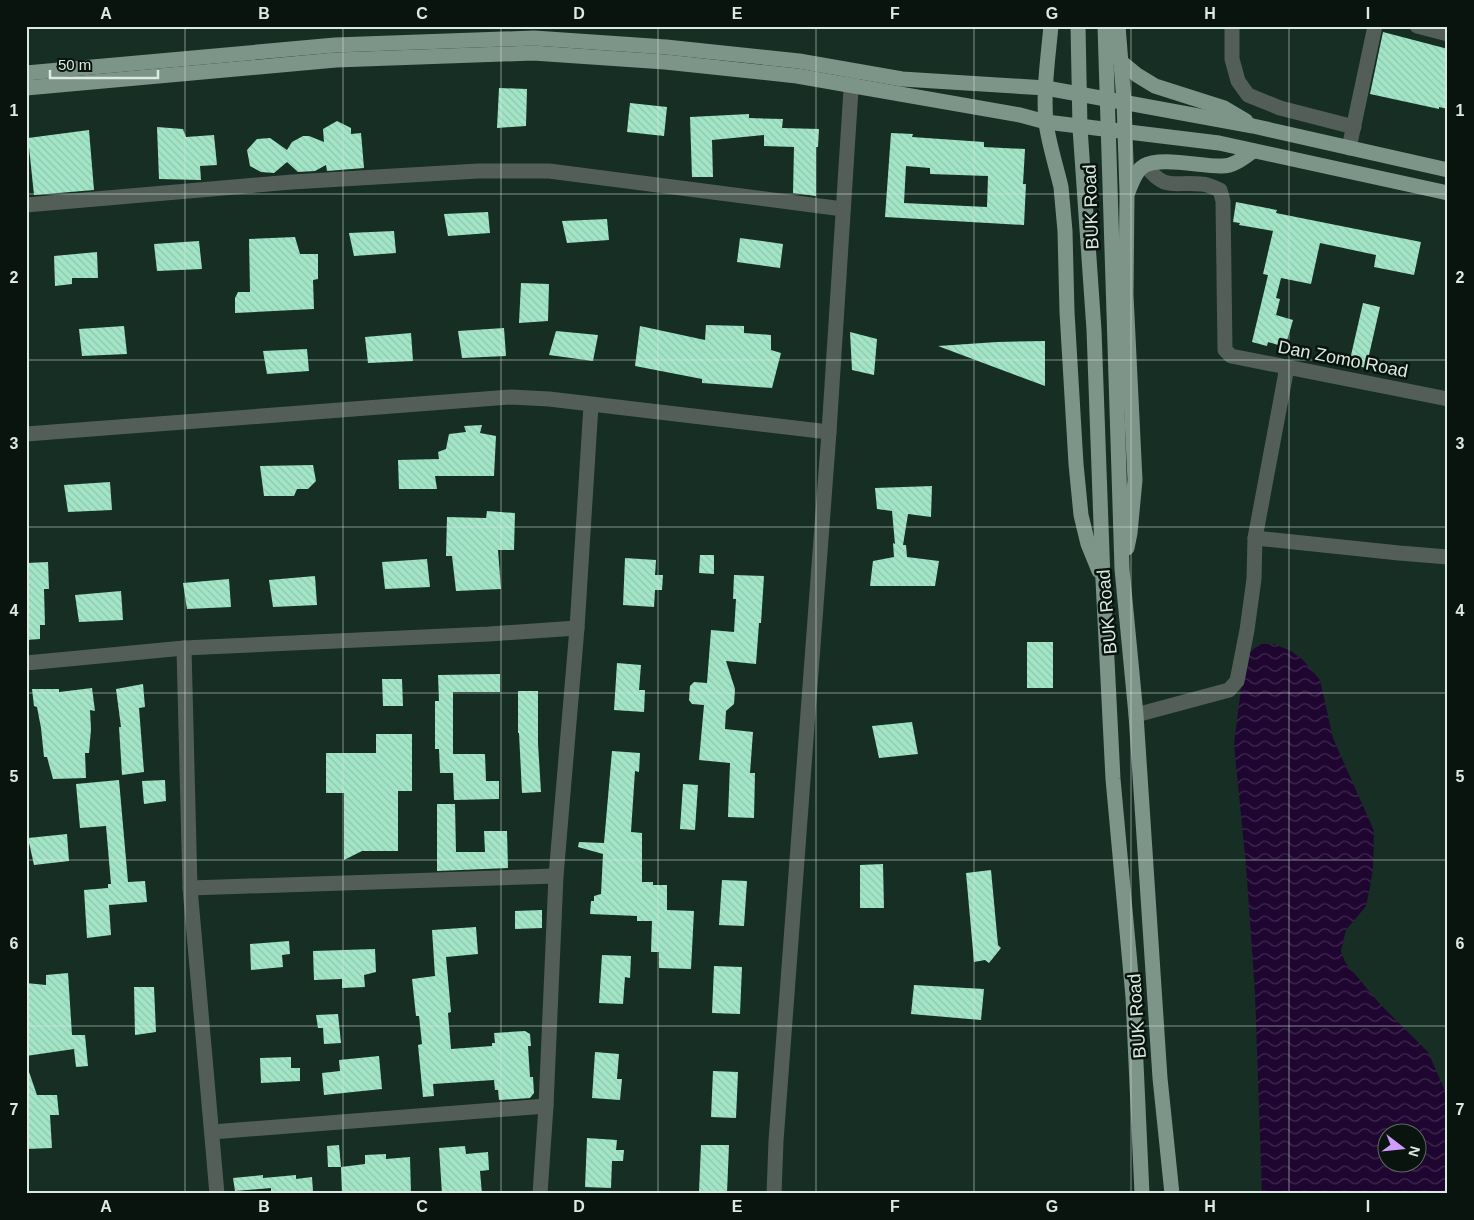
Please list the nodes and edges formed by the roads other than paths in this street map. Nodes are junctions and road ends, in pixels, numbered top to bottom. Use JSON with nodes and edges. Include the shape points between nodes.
{"nodes":[{"id":1,"x":1052,"y":26,"type":"edge"},
{"id":2,"x":1078,"y":26,"type":"edge"},
{"id":3,"x":1105,"y":26,"type":"edge"},
{"id":4,"x":1118,"y":26,"type":"edge"},
{"id":5,"x":1232,"y":26,"type":"edge"},
{"id":6,"x":1376,"y":26,"type":"edge"},
{"id":7,"x":1417,"y":26,"type":"edge"},
{"id":8,"x":1448,"y":34,"type":"edge"},
{"id":9,"x":1120,"y":60,"type":"junction"},
{"id":10,"x":852,"y":70,"type":"junction"},
{"id":11,"x":26,"y":73,"type":"edge"},
{"id":12,"x":851,"y":85,"type":"junction"},
{"id":13,"x":26,"y":88,"type":"edge"},
{"id":14,"x":1046,"y":88,"type":"junction"},
{"id":15,"x":1124,"y":102,"type":"junction"},
{"id":16,"x":1046,"y":122,"type":"junction"},
{"id":17,"x":1253,"y":126,"type":"junction"},
{"id":18,"x":1354,"y":127,"type":"junction"},
{"id":19,"x":1124,"y":131,"type":"junction"},
{"id":20,"x":1349,"y":148,"type":"junction"},
{"id":21,"x":1252,"y":151,"type":"junction"},
{"id":22,"x":1145,"y":165,"type":"junction"},
{"id":23,"x":1448,"y":170,"type":"edge"},
{"id":24,"x":1127,"y":193,"type":"junction"},
{"id":25,"x":1448,"y":193,"type":"edge"},
{"id":26,"x":26,"y":205,"type":"edge"},
{"id":27,"x":843,"y":209,"type":"junction"},
{"id":28,"x":1287,"y":367,"type":"junction"},
{"id":29,"x":1448,"y":399,"type":"edge"},
{"id":30,"x":591,"y":405,"type":"junction"},
{"id":31,"x":829,"y":432,"type":"junction"},
{"id":32,"x":26,"y":434,"type":"edge"},
{"id":33,"x":1256,"y":538,"type":"junction"},
{"id":34,"x":1448,"y":557,"type":"edge"},
{"id":35,"x":1122,"y":569,"type":"junction"},
{"id":36,"x":1103,"y":580,"type":"junction"},
{"id":37,"x":577,"y":628,"type":"junction"},
{"id":38,"x":184,"y":648,"type":"junction"},
{"id":39,"x":26,"y":662,"type":"edge"},
{"id":40,"x":1136,"y":715,"type":"junction"},
{"id":41,"x":556,"y":876,"type":"junction"},
{"id":42,"x":190,"y":888,"type":"junction"},
{"id":43,"x":546,"y":1106,"type":"junction"},
{"id":44,"x":212,"y":1132,"type":"junction"},
{"id":45,"x":217,"y":1194,"type":"edge"},
{"id":46,"x":540,"y":1194,"type":"edge"},
{"id":47,"x":774,"y":1194,"type":"edge"},
{"id":48,"x":1142,"y":1194,"type":"edge"},
{"id":49,"x":1172,"y":1194,"type":"edge"}],
"edges":[{"from":1,"to":14,"type":"main road"},
{"from":2,"to":36,"type":"main road","name":"BUK Road","via":[[1080,128],[1094,330]]},
{"from":3,"to":35,"type":"main road","name":"BUK Road"},
{"from":4,"to":9,"type":"main road"},
{"from":5,"to":18,"type":"street","via":[[1232,59],[1238,81],[1248,95],[1280,108]]},
{"from":6,"to":18,"type":"street"},
{"from":7,"to":8,"type":"street"},
{"from":9,"to":15,"type":"main road"},
{"from":9,"to":17,"type":"main road","via":[[1155,86],[1224,108]]},
{"from":10,"to":11,"type":"main road","via":[[666,47],[534,38],[335,45]]},
{"from":10,"to":12,"type":"street"},
{"from":10,"to":14,"type":"main road","via":[[902,79]]},
{"from":12,"to":13,"type":"main road","via":[[665,62],[534,53],[336,60]]},
{"from":12,"to":16,"type":"main road"},
{"from":12,"to":27,"type":"street"},
{"from":14,"to":15,"type":"main road"},
{"from":14,"to":16,"type":"main road"},
{"from":15,"to":17,"type":"main road"},
{"from":15,"to":19,"type":"main road"},
{"from":16,"to":19,"type":"main road"},
{"from":16,"to":36,"type":"main road","via":[[1061,187],[1065,231],[1080,515]]},
{"from":17,"to":20,"type":"main road"},
{"from":18,"to":20,"type":"street"},
{"from":19,"to":21,"type":"main road","via":[[1219,143]]},
{"from":19,"to":24,"type":"main road"},
{"from":20,"to":23,"type":"main road"},
{"from":21,"to":22,"type":"main road","via":[[1239,162],[1223,166],[1162,162]]},
{"from":21,"to":25,"type":"main road"},
{"from":22,"to":24,"type":"main road","via":[[1134,176]]},
{"from":22,"to":28,"type":"street","name":"Dan Zomo Road","via":[[1153,176],[1166,183],[1203,184],[1220,190],[1225,350],[1231,356]]},
{"from":24,"to":35,"type":"main road","via":[[1126,296],[1135,480],[1130,533]]},
{"from":26,"to":27,"type":"street","via":[[292,182],[478,171],[549,171]]},
{"from":27,"to":31,"type":"street"},
{"from":28,"to":29,"type":"street","name":"Dan Zomo Road"},
{"from":28,"to":33,"type":"street"},
{"from":30,"to":31,"type":"street"},
{"from":30,"to":32,"type":"street","via":[[549,398],[510,397]]},
{"from":30,"to":37,"type":"street"},
{"from":31,"to":47,"type":"street"},
{"from":33,"to":34,"type":"street"},
{"from":33,"to":40,"type":"street","via":[[1247,630],[1235,684],[1229,690]]},
{"from":35,"to":40,"type":"main road","name":"BUK Road"},
{"from":36,"to":48,"type":"main road","name":"BUK Road","via":[[1113,779],[1133,997]]},
{"from":37,"to":38,"type":"street"},
{"from":37,"to":41,"type":"street"},
{"from":38,"to":39,"type":"street"},
{"from":38,"to":42,"type":"street"},
{"from":40,"to":49,"type":"main road","name":"BUK Road","via":[[1159,1069]]},
{"from":41,"to":42,"type":"street"},
{"from":41,"to":43,"type":"street"},
{"from":42,"to":44,"type":"street"},
{"from":43,"to":44,"type":"street"},
{"from":43,"to":46,"type":"street"},
{"from":44,"to":45,"type":"street"}]}
